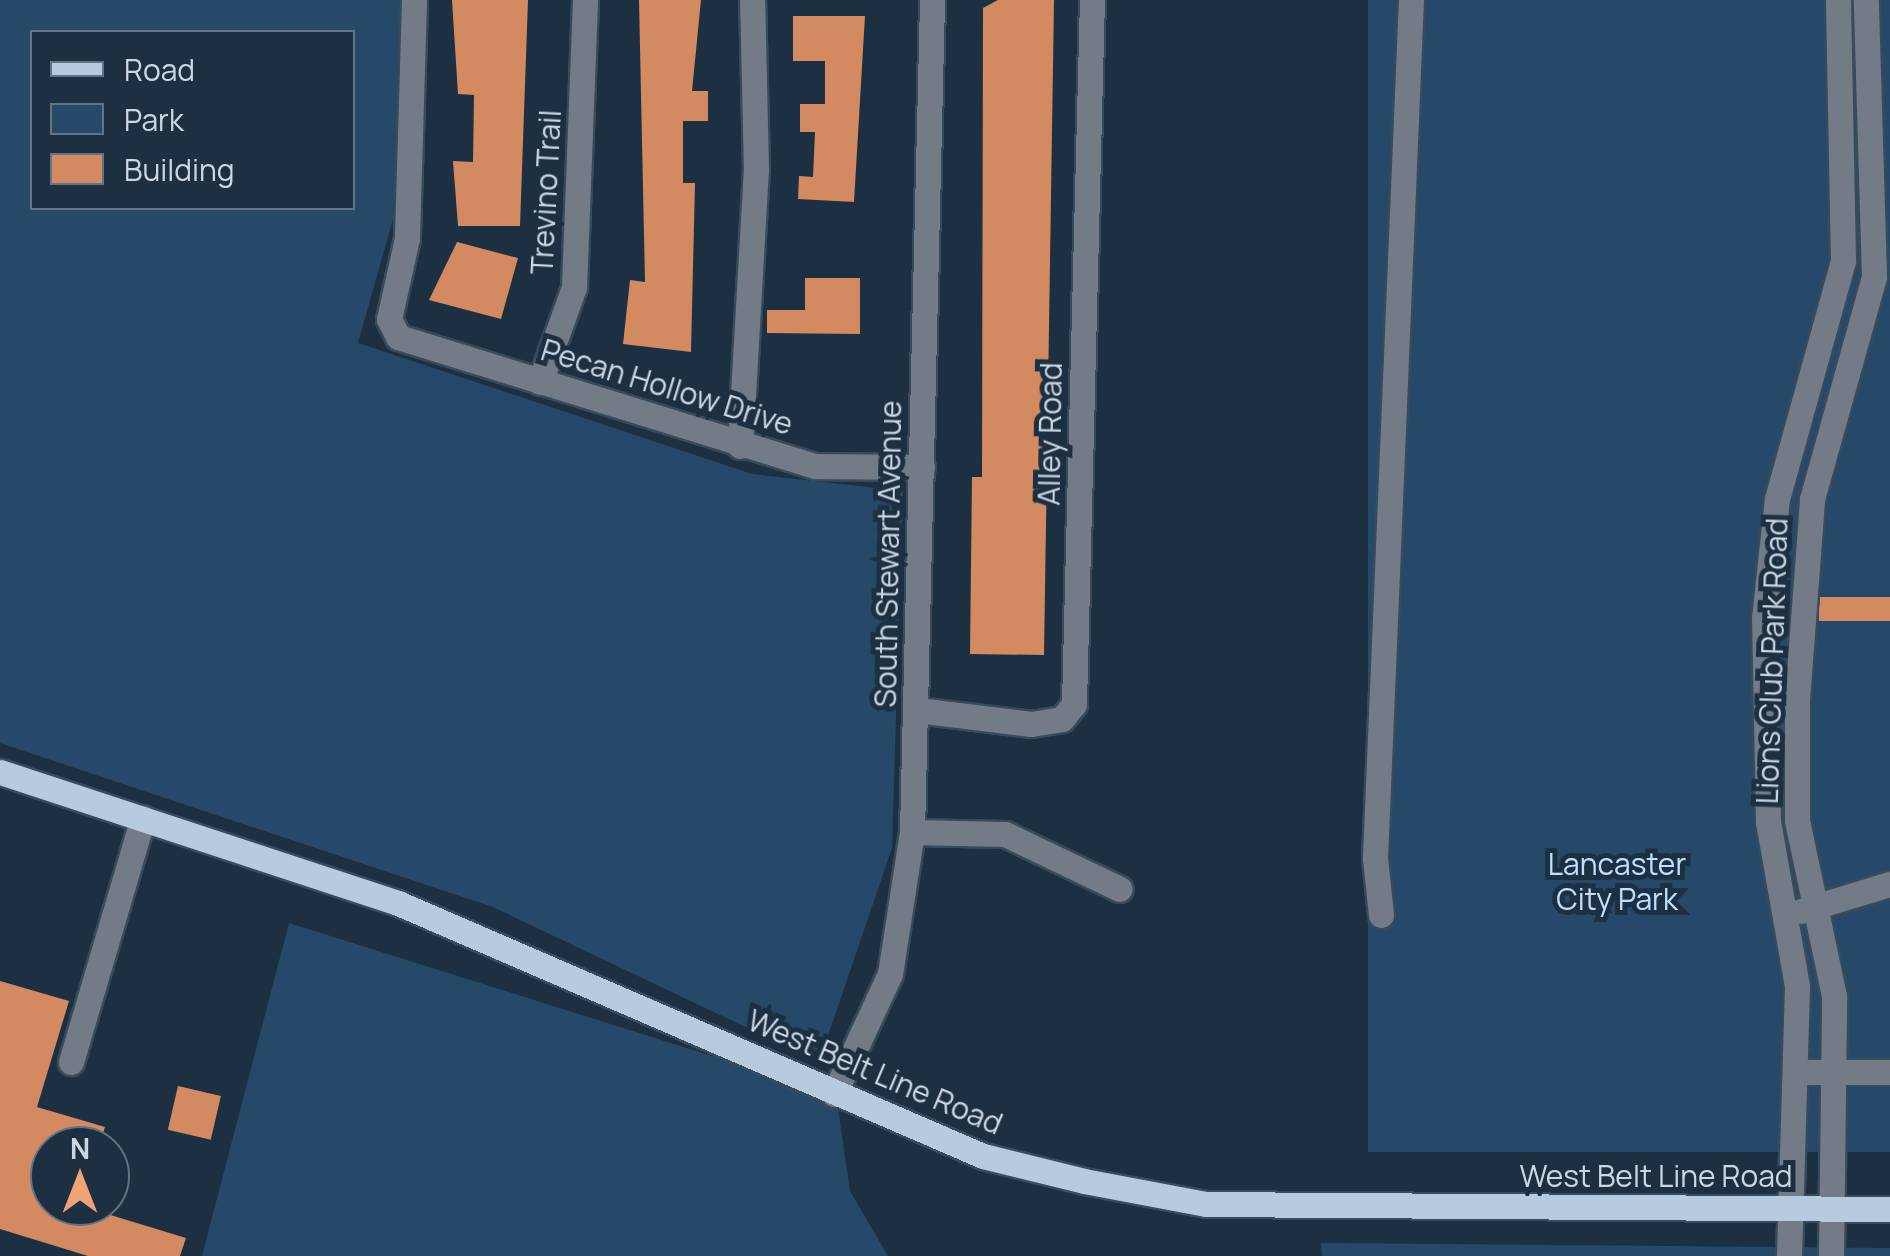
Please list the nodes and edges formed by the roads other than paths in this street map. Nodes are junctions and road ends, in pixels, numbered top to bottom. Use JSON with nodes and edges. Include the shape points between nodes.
{"nodes":[{"id":1,"x":414,"y":0,"type":"edge"},
{"id":2,"x":585,"y":0,"type":"edge"},
{"id":3,"x":752,"y":0,"type":"edge"},
{"id":4,"x":932,"y":0,"type":"edge"},
{"id":5,"x":1092,"y":0,"type":"edge"},
{"id":6,"x":1412,"y":0,"type":"edge"},
{"id":7,"x":1838,"y":0,"type":"edge"},
{"id":8,"x":1866,"y":0,"type":"edge"},
{"id":9,"x":1870,"y":29,"type":"junction"},
{"id":10,"x":1840,"y":30,"type":"junction"},
{"id":11,"x":1845,"y":217,"type":"junction"},
{"id":12,"x":1876,"y":218,"type":"junction"},
{"id":13,"x":1843,"y":262,"type":"junction"},
{"id":14,"x":1882,"y":267,"type":"edge"},
{"id":15,"x":540,"y":382,"type":"junction"},
{"id":16,"x":740,"y":446,"type":"junction"},
{"id":17,"x":922,"y":467,"type":"junction"},
{"id":18,"x":1768,"y":571,"type":"junction"},
{"id":19,"x":1802,"y":572,"type":"junction"},
{"id":20,"x":917,"y":710,"type":"junction"},
{"id":21,"x":0,"y":772,"type":"edge"},
{"id":22,"x":143,"y":818,"type":"junction"},
{"id":23,"x":912,"y":832,"type":"junction"},
{"id":24,"x":1800,"y":843,"type":"junction"},
{"id":25,"x":1772,"y":849,"type":"junction"},
{"id":26,"x":1890,"y":884,"type":"edge"},
{"id":27,"x":1120,"y":889,"type":"dead end"},
{"id":28,"x":1815,"y":906,"type":"junction"},
{"id":29,"x":1381,"y":915,"type":"dead end"},
{"id":30,"x":1782,"y":917,"type":"junction"},
{"id":31,"x":71,"y":1062,"type":"dead end"},
{"id":32,"x":1797,"y":1072,"type":"junction"},
{"id":33,"x":1836,"y":1072,"type":"junction"},
{"id":34,"x":1890,"y":1072,"type":"edge"},
{"id":35,"x":834,"y":1094,"type":"junction"},
{"id":36,"x":1890,"y":1208,"type":"edge"},
{"id":37,"x":1796,"y":1209,"type":"junction"},
{"id":38,"x":1836,"y":1209,"type":"junction"},
{"id":39,"x":1789,"y":1256,"type":"edge"},
{"id":40,"x":1831,"y":1256,"type":"edge"}],
"edges":[{"from":1,"to":15,"type":"street","name":"Pecan Hollow Drive","via":[[407,238],[389,320],[398,337]]},
{"from":2,"to":15,"type":"street","name":"Trevino Trail","via":[[574,287]]},
{"from":3,"to":16,"type":"street","via":[[756,170]]},
{"from":4,"to":17,"type":"street","name":"South Stewart Avenue"},
{"from":5,"to":20,"type":"street","name":"Alley Road","via":[[1074,704],[1062,719],[1031,724]]},
{"from":6,"to":29,"type":"street","via":[[1375,858]]},
{"from":7,"to":10,"type":"street","name":"Lions Club Park Road"},
{"from":8,"to":9,"type":"street","name":"Lions Club Park Road"},
{"from":9,"to":10,"type":"street"},
{"from":9,"to":12,"type":"street","name":"Lions Club Park Road"},
{"from":10,"to":11,"type":"street","name":"Lions Club Park Road"},
{"from":11,"to":12,"type":"street"},
{"from":11,"to":13,"type":"street","name":"Lions Club Park Road"},
{"from":12,"to":14,"type":"street","name":"Lions Club Park Road"},
{"from":13,"to":14,"type":"street"},
{"from":13,"to":18,"type":"street","name":"Lions Club Park Road","via":[[1777,498]]},
{"from":14,"to":19,"type":"street","name":"Lions Club Park Road","via":[[1812,498]]},
{"from":15,"to":16,"type":"street","name":"Pecan Hollow Drive"},
{"from":16,"to":17,"type":"street","name":"Pecan Hollow Drive","via":[[815,466]]},
{"from":17,"to":20,"type":"street","name":"South Stewart Avenue"},
{"from":18,"to":19,"type":"street"},
{"from":18,"to":25,"type":"street","name":"Lions Club Park Road","via":[[1763,751]]},
{"from":19,"to":24,"type":"street","name":"Lions Club Park Road"},
{"from":20,"to":23,"type":"street","name":"South Stewart Avenue"},
{"from":21,"to":22,"type":"main road","name":"West Belt Line Road"},
{"from":22,"to":31,"type":"street"},
{"from":22,"to":35,"type":"main road","name":"West Belt Line Road","via":[[503,945]]},
{"from":23,"to":27,"type":"street","via":[[1005,834]]},
{"from":23,"to":35,"type":"street","name":"South Stewart Avenue","via":[[890,974]]},
{"from":24,"to":25,"type":"street"},
{"from":24,"to":28,"type":"street","name":"Lions Club Park Road"},
{"from":25,"to":30,"type":"street","name":"Lions Club Park Road"},
{"from":26,"to":28,"type":"street"},
{"from":28,"to":30,"type":"street"},
{"from":28,"to":33,"type":"street","name":"Lions Club Park Road","via":[[1834,996]]},
{"from":30,"to":32,"type":"street","name":"Lions Club Park Road","via":[[1797,986]]},
{"from":32,"to":33,"type":"street"},
{"from":32,"to":37,"type":"street","name":"Lions Club Park Road"},
{"from":33,"to":34,"type":"street"},
{"from":33,"to":38,"type":"street","name":"Lions Club Park Road"},
{"from":35,"to":37,"type":"main road","name":"West Belt Line Road","via":[[983,1156],[1206,1204]]},
{"from":36,"to":38,"type":"main road","name":"West Belt Line Road"},
{"from":37,"to":38,"type":"main road","name":"West Belt Line Road"},
{"from":37,"to":39,"type":"street","name":"Lions Club Park Road"},
{"from":38,"to":40,"type":"street","name":"Lions Club Park Road"}]}
